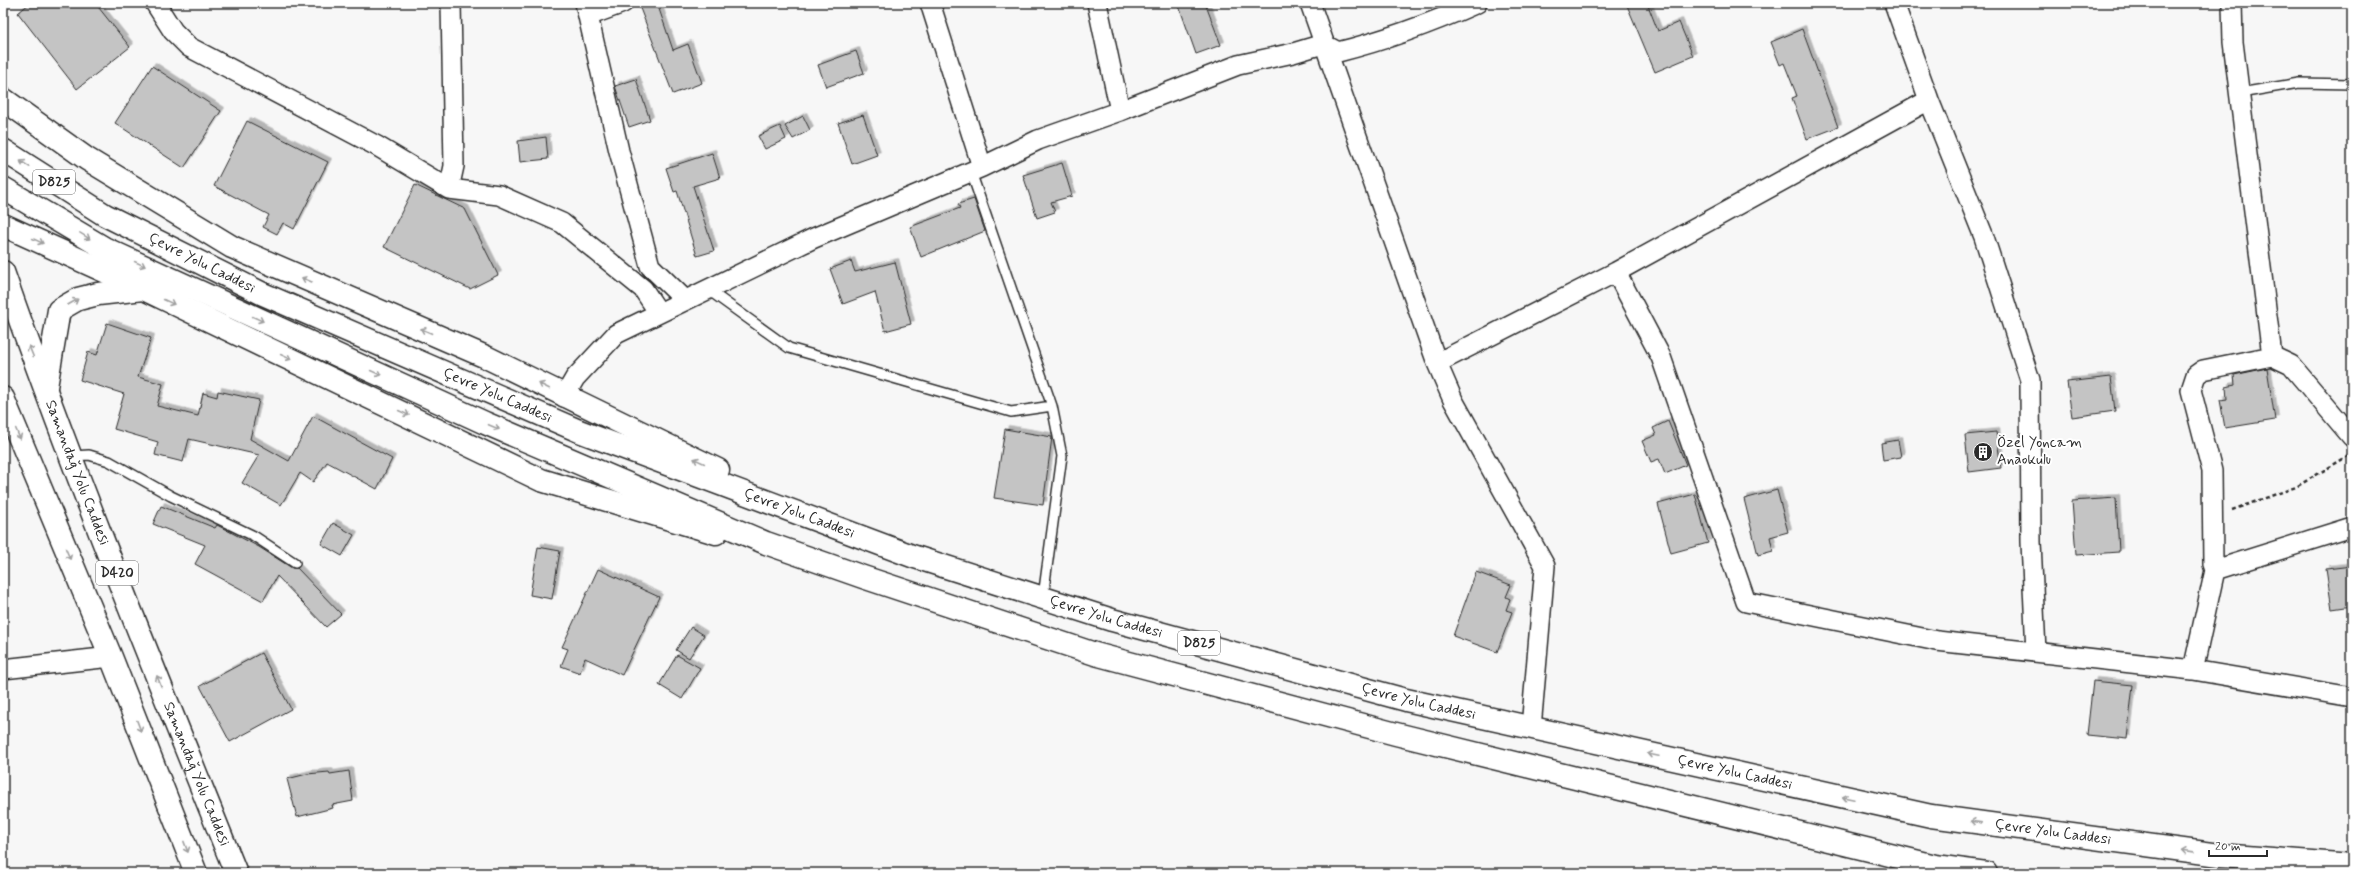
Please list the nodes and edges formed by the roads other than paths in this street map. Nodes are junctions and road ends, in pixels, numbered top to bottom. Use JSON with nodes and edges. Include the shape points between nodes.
{"nodes":[{"id":1,"x":155,"y":3,"type":"edge"},
{"id":2,"x":451,"y":3,"type":"edge"},
{"id":3,"x":623,"y":3,"type":"edge"},
{"id":4,"x":930,"y":3,"type":"edge"},
{"id":5,"x":1096,"y":3,"type":"edge"},
{"id":6,"x":1310,"y":3,"type":"edge"},
{"id":7,"x":1477,"y":3,"type":"edge"},
{"id":8,"x":1894,"y":3,"type":"edge"},
{"id":9,"x":2232,"y":3,"type":"edge"},
{"id":10,"x":586,"y":10,"type":"edge"},
{"id":11,"x":1323,"y":44,"type":"junction"},
{"id":12,"x":2352,"y":84,"type":"edge"},
{"id":13,"x":2240,"y":93,"type":"junction"},
{"id":14,"x":7,"y":100,"type":"edge"},
{"id":15,"x":1929,"y":100,"type":"junction"},
{"id":16,"x":1120,"y":111,"type":"junction"},
{"id":17,"x":3,"y":150,"type":"edge"},
{"id":18,"x":976,"y":170,"type":"junction"},
{"id":19,"x":3,"y":188,"type":"edge"},
{"id":20,"x":449,"y":189,"type":"junction"},
{"id":21,"x":3,"y":225,"type":"edge"},
{"id":22,"x":3,"y":272,"type":"edge"},
{"id":23,"x":1616,"y":272,"type":"junction"},
{"id":24,"x":144,"y":289,"type":"junction"},
{"id":25,"x":707,"y":289,"type":"junction"},
{"id":26,"x":685,"y":300,"type":"junction"},
{"id":27,"x":659,"y":313,"type":"junction"},
{"id":28,"x":2272,"y":356,"type":"junction"},
{"id":29,"x":1437,"y":363,"type":"junction"},
{"id":30,"x":46,"y":387,"type":"junction"},
{"id":31,"x":564,"y":397,"type":"junction"},
{"id":32,"x":3,"y":398,"type":"edge"},
{"id":33,"x":1052,"y":406,"type":"junction"},
{"id":34,"x":2352,"y":437,"type":"edge"},
{"id":35,"x":72,"y":456,"type":"junction"},
{"id":36,"x":781,"y":507,"type":"junction"},
{"id":37,"x":2352,"y":527,"type":"edge"},
{"id":38,"x":766,"y":543,"type":"junction"},
{"id":39,"x":295,"y":563,"type":"dead end"},
{"id":40,"x":2215,"y":570,"type":"junction"},
{"id":41,"x":1043,"y":598,"type":"junction"},
{"id":42,"x":2036,"y":652,"type":"junction"},
{"id":43,"x":111,"y":657,"type":"junction"},
{"id":44,"x":3,"y":669,"type":"edge"},
{"id":45,"x":2193,"y":670,"type":"junction"},
{"id":46,"x":2352,"y":697,"type":"edge"},
{"id":47,"x":1531,"y":728,"type":"junction"},
{"id":48,"x":2352,"y":864,"type":"edge"},
{"id":49,"x":196,"y":873,"type":"edge"},
{"id":50,"x":236,"y":873,"type":"edge"},
{"id":51,"x":1986,"y":873,"type":"edge"}],
"edges":[{"from":1,"to":20,"type":"street","via":[[173,31],[189,47],[377,146]]},
{"from":2,"to":20,"type":"street","via":[[454,166]]},
{"from":3,"to":10,"type":"street"},
{"from":4,"to":18,"type":"street"},
{"from":5,"to":16,"type":"street"},
{"from":6,"to":11,"type":"street"},
{"from":7,"to":11,"type":"street","via":[[1379,42],[1338,52]]},
{"from":8,"to":15,"type":"street"},
{"from":9,"to":13,"type":"street","via":[[2233,42]]},
{"from":10,"to":26,"type":"street","via":[[602,68],[619,151],[650,266]]},
{"from":11,"to":16,"type":"street","via":[[1238,65]]},
{"from":11,"to":29,"type":"street"},
{"from":12,"to":13,"type":"lane","via":[[2299,83]]},
{"from":13,"to":28,"type":"street"},
{"from":31,"to":14,"type":"highway","one_way":true,"via":[[486,357],[232,247],[87,159]]},
{"from":15,"to":23,"type":"street"},
{"from":15,"to":42,"type":"street","via":[[1984,237],[2030,380],[2031,542]]},
{"from":16,"to":18,"type":"street","via":[[1038,140]]},
{"from":36,"to":17,"type":"highway","name":"Çevre Yolu Caddesi","number":"D825","one_way":true,"via":[[579,431],[263,294],[105,215]]},
{"from":18,"to":25,"type":"street","via":[[814,238]]},
{"from":18,"to":33,"type":"lane"},
{"from":19,"to":38,"type":"highway","name":"Çevre Yolu Caddesi","number":"D825","one_way":true,"via":[[104,248],[484,423]]},
{"from":20,"to":27,"type":"street","via":[[499,195],[562,223],[643,289]]},
{"from":21,"to":24,"type":"highway","one_way":true},
{"from":30,"to":22,"type":"highway","name":"Samandağ Yolu Caddesi","number":"D420","one_way":true},
{"from":23,"to":29,"type":"street"},
{"from":23,"to":42,"type":"street","via":[[1661,356],[1746,602],[1937,642]]},
{"from":30,"to":24,"type":"highway","one_way":true,"via":[[59,310],[85,297]]},
{"from":24,"to":38,"type":"highway","one_way":true,"via":[[540,480],[702,531]]},
{"from":25,"to":26,"type":"street"},
{"from":25,"to":33,"type":"lane","via":[[789,348],[1011,412]]},
{"from":26,"to":27,"type":"street"},
{"from":27,"to":31,"type":"street","via":[[616,334],[575,378]]},
{"from":28,"to":34,"type":"street","via":[[2290,365]]},
{"from":28,"to":40,"type":"street","via":[[2203,370],[2196,375],[2191,390],[2212,471]]},
{"from":29,"to":47,"type":"street","via":[[1452,400],[1545,566]]},
{"from":30,"to":35,"type":"highway","name":"Samandağ Yolu Caddesi","number":"D420"},
{"from":36,"to":31,"type":"highway","one_way":true,"via":[[734,478]]},
{"from":32,"to":43,"type":"highway","number":"D420","one_way":true},
{"from":33,"to":41,"type":"lane","via":[[1062,456]]},
{"from":35,"to":39,"type":"lane","via":[[90,455],[109,461],[171,496],[254,536]]},
{"from":50,"to":35,"type":"highway","name":"Samandağ Yolu Caddesi","number":"D420","one_way":true},
{"from":36,"to":41,"type":"highway","name":"Çevre Yolu Caddesi","number":"D825","via":[[912,556]]},
{"from":37,"to":40,"type":"street"},
{"from":38,"to":51,"type":"highway","name":"Çevre Yolu Caddesi","number":"D825","via":[[1095,654],[1396,734],[1935,866]]},
{"from":40,"to":45,"type":"street"},
{"from":41,"to":47,"type":"highway","name":"Çevre Yolu Caddesi","number":"D825","via":[[1112,620],[1406,700]]},
{"from":42,"to":45,"type":"street"},
{"from":43,"to":44,"type":"street"},
{"from":43,"to":49,"type":"highway","number":"D420","one_way":true},
{"from":45,"to":46,"type":"street"},
{"from":48,"to":47,"type":"highway","name":"Çevre Yolu Caddesi","number":"D825","one_way":true,"via":[[2220,855],[1931,816]]}]}
